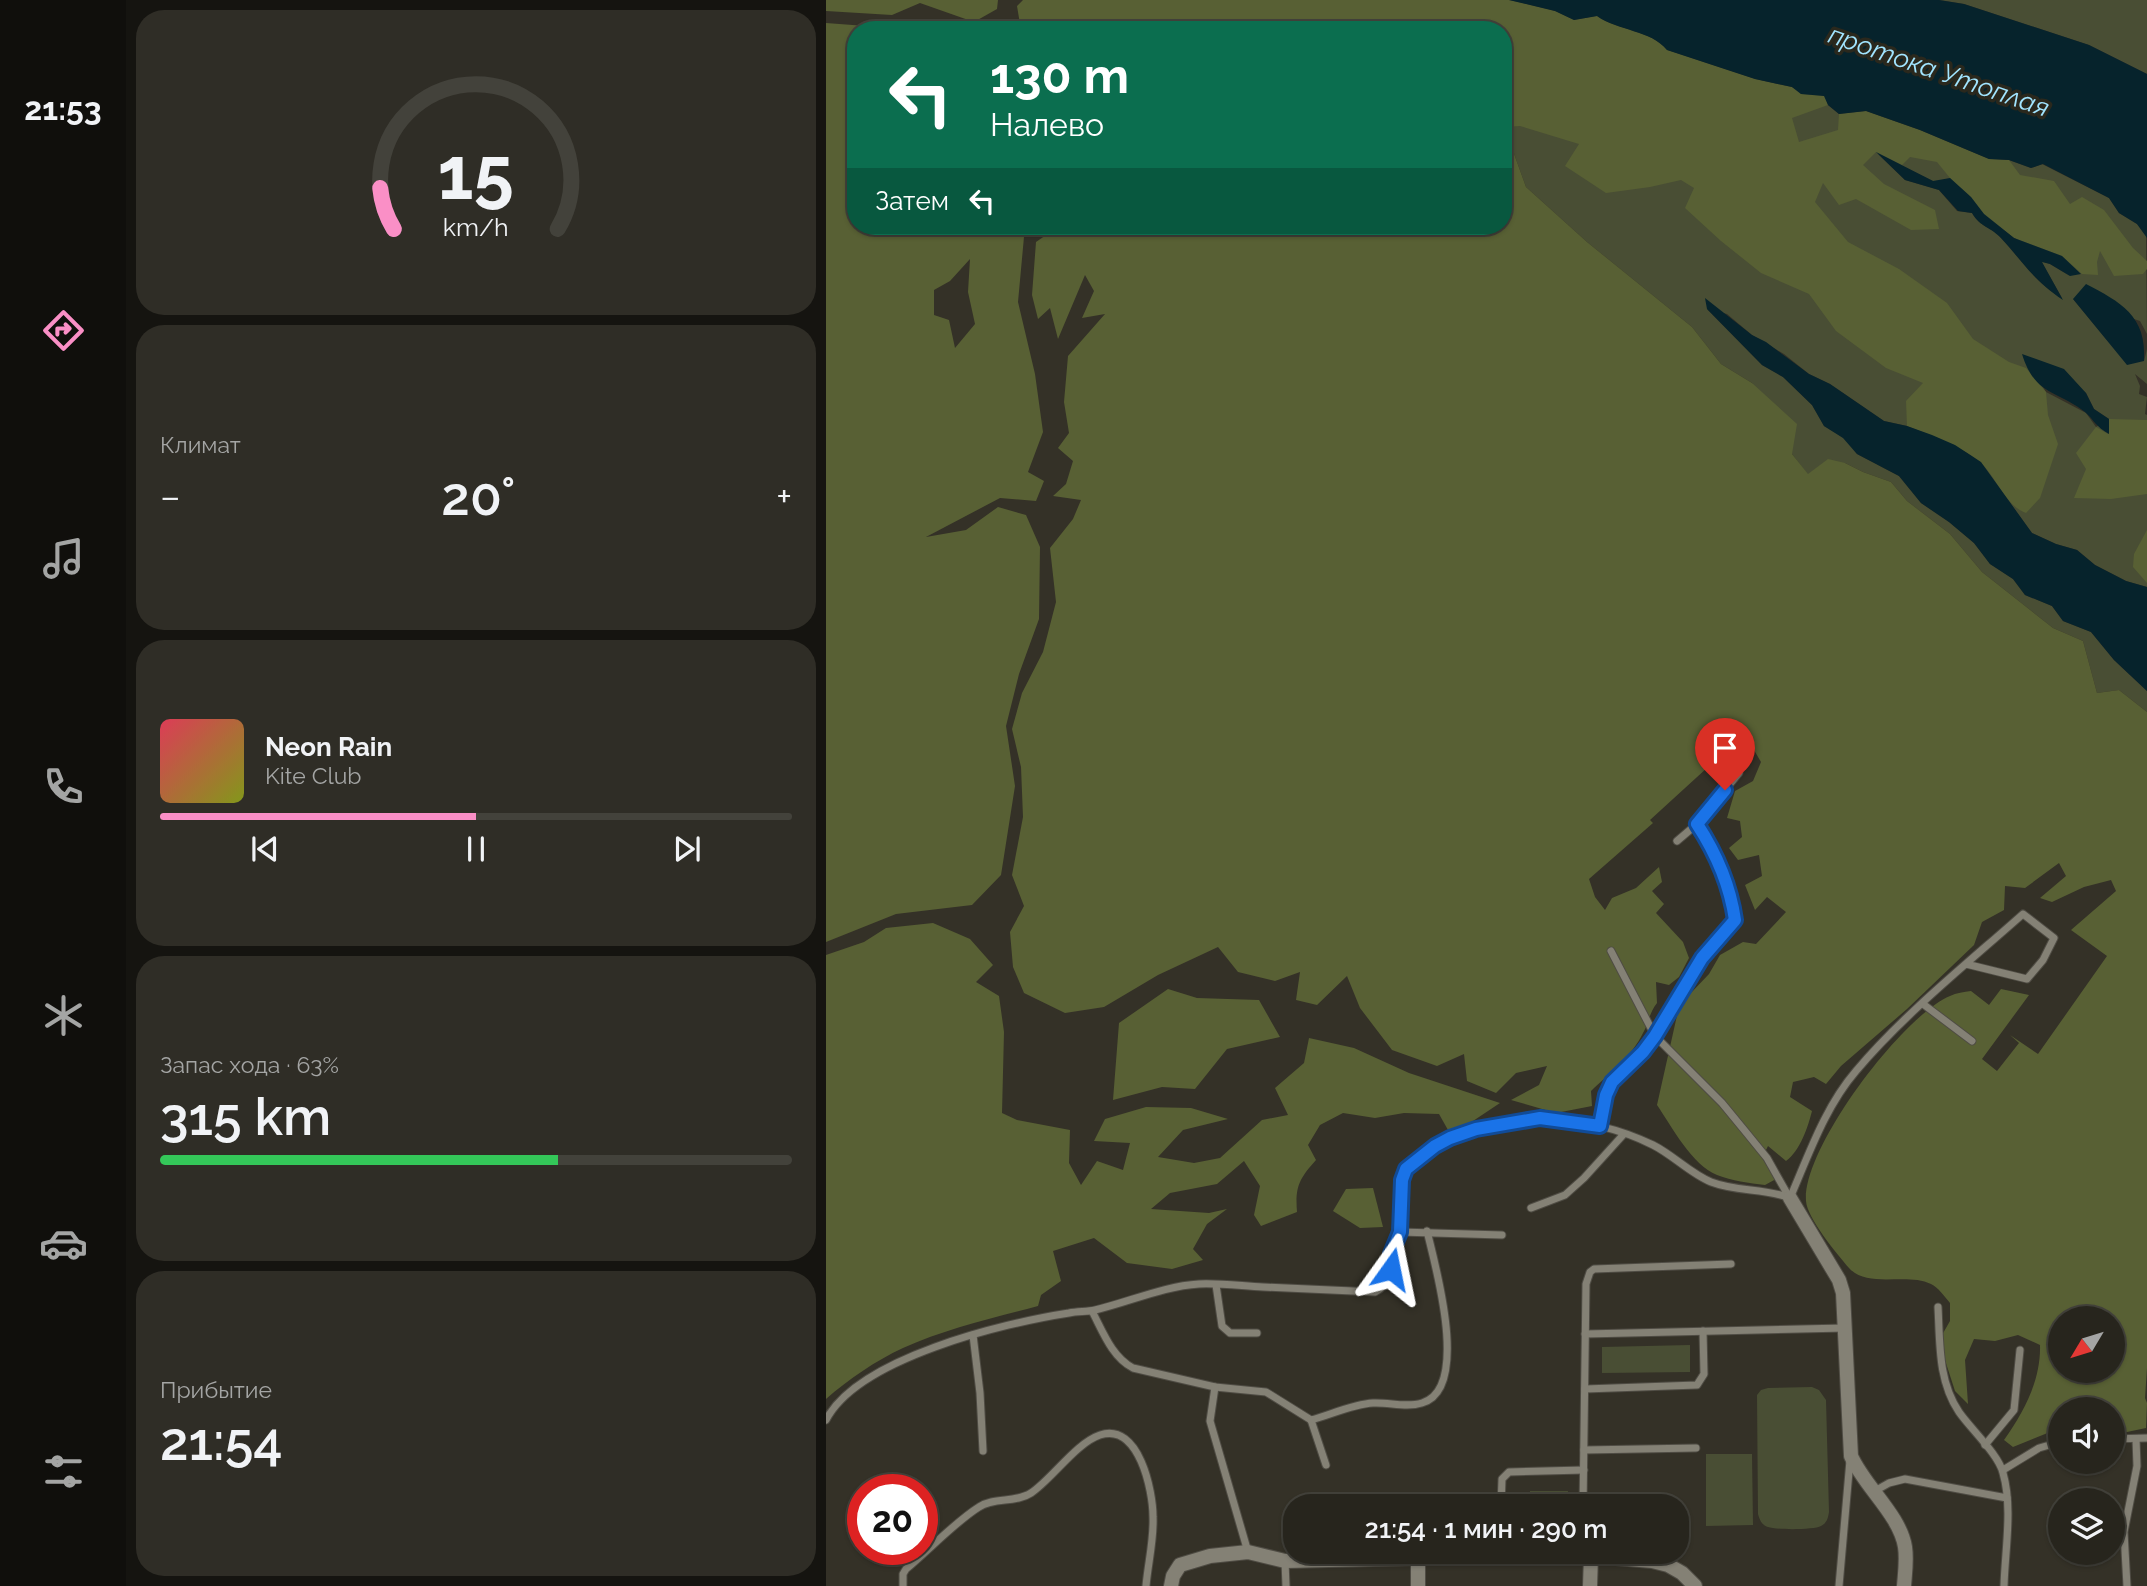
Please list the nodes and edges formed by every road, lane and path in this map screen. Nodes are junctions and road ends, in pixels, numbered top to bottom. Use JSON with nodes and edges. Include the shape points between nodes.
{"nodes":[{"id":1,"x":1739,"y":773,"type":"dead end"},
{"id":2,"x":1697,"y":824,"type":"junction"},
{"id":3,"x":1677,"y":841,"type":"dead end"},
{"id":4,"x":1611,"y":951,"type":"dead end"},
{"id":5,"x":1966,"y":964,"type":"junction"},
{"id":6,"x":1923,"y":1004,"type":"junction"},
{"id":7,"x":1655,"y":1036,"type":"junction"},
{"id":8,"x":1972,"y":1041,"type":"dead end"},
{"id":9,"x":1600,"y":1126,"type":"junction"},
{"id":10,"x":1623,"y":1135,"type":"junction"},
{"id":11,"x":1790,"y":1198,"type":"junction"},
{"id":12,"x":1531,"y":1208,"type":"dead end"},
{"id":13,"x":1427,"y":1231,"type":"junction"},
{"id":14,"x":1400,"y":1232,"type":"junction"},
{"id":15,"x":1502,"y":1235,"type":"dead end"},
{"id":16,"x":1731,"y":1264,"type":"dead end"},
{"id":17,"x":1216,"y":1284,"type":"junction"},
{"id":18,"x":1938,"y":1307,"type":"dead end"},
{"id":19,"x":1092,"y":1311,"type":"junction"},
{"id":20,"x":1844,"y":1328,"type":"junction"},
{"id":21,"x":1703,"y":1331,"type":"junction"},
{"id":22,"x":1257,"y":1333,"type":"dead end"},
{"id":23,"x":1586,"y":1334,"type":"junction"},
{"id":24,"x":973,"y":1335,"type":"junction"},
{"id":25,"x":2020,"y":1350,"type":"dead end"},
{"id":26,"x":1215,"y":1387,"type":"junction"},
{"id":27,"x":1585,"y":1389,"type":"junction"},
{"id":28,"x":826,"y":1420,"type":"edge"},
{"id":29,"x":1311,"y":1420,"type":"junction"},
{"id":30,"x":2147,"y":1438,"type":"edge"},
{"id":31,"x":2125,"y":1439,"type":"edge"},
{"id":32,"x":2136,"y":1439,"type":"junction"},
{"id":33,"x":1985,"y":1445,"type":"junction"},
{"id":34,"x":2048,"y":1445,"type":"edge"},
{"id":35,"x":1696,"y":1448,"type":"dead end"},
{"id":36,"x":1584,"y":1450,"type":"junction"},
{"id":37,"x":983,"y":1451,"type":"dead end"},
{"id":38,"x":1850,"y":1456,"type":"junction"},
{"id":39,"x":1326,"y":1465,"type":"dead end"},
{"id":40,"x":2003,"y":1470,"type":"junction"},
{"id":41,"x":1584,"y":1471,"type":"junction"},
{"id":42,"x":1872,"y":1492,"type":"junction"},
{"id":43,"x":1501,"y":1494,"type":"edge"},
{"id":44,"x":1583,"y":1494,"type":"edge"},
{"id":45,"x":2007,"y":1498,"type":"junction"},
{"id":46,"x":1248,"y":1552,"type":"junction"},
{"id":47,"x":1283,"y":1561,"type":"edge"},
{"id":48,"x":1284,"y":1564,"type":"edge"},
{"id":49,"x":1418,"y":1564,"type":"edge"},
{"id":50,"x":1587,"y":1564,"type":"edge"},
{"id":51,"x":1661,"y":1564,"type":"edge"},
{"id":52,"x":903,"y":1586,"type":"edge"},
{"id":53,"x":1146,"y":1586,"type":"edge"},
{"id":54,"x":1171,"y":1586,"type":"edge"},
{"id":55,"x":1286,"y":1586,"type":"edge"},
{"id":56,"x":1418,"y":1586,"type":"edge"},
{"id":57,"x":1590,"y":1586,"type":"edge"},
{"id":58,"x":1695,"y":1586,"type":"edge"},
{"id":59,"x":1839,"y":1586,"type":"edge"},
{"id":60,"x":1904,"y":1586,"type":"edge"},
{"id":61,"x":2004,"y":1586,"type":"edge"},
{"id":62,"x":2127,"y":1586,"type":"edge"}],
"edges":[{"from":1,"to":2,"type":"lane"},
{"from":2,"to":3,"type":"lane"},
{"from":2,"to":7,"type":"lane","via":[[1714,851],[1735,920],[1702,958]]},
{"from":4,"to":7,"type":"lane"},
{"from":5,"to":5,"type":"lane","via":[[2027,979],[2054,938],[2023,914]]},
{"from":5,"to":6,"type":"lane"},
{"from":6,"to":8,"type":"lane"},
{"from":6,"to":11,"type":"lane","via":[[1855,1071],[1824,1118]]},
{"from":7,"to":9,"type":"lane","via":[[1612,1082]]},
{"from":7,"to":11,"type":"lane","via":[[1722,1103],[1767,1158]]},
{"from":9,"to":10,"type":"lane"},
{"from":9,"to":14,"type":"lane","via":[[1540,1118],[1450,1138],[1406,1169]]},
{"from":10,"to":11,"type":"lane","via":[[1659,1149],[1709,1181]]},
{"from":10,"to":12,"type":"lane","via":[[1564,1195]]},
{"from":11,"to":20,"type":"street","via":[[1839,1280]]},
{"from":13,"to":14,"type":"lane"},
{"from":13,"to":15,"type":"lane"},
{"from":13,"to":29,"type":"lane","via":[[1442,1294],[1448,1351],[1445,1375],[1436,1393],[1423,1403],[1371,1403]]},
{"from":14,"to":17,"type":"lane","via":[[1391,1254],[1388,1281],[1375,1292]]},
{"from":16,"to":23,"type":"lane","via":[[1594,1269],[1586,1284]]},
{"from":17,"to":19,"type":"lane","via":[[1187,1285]]},
{"from":17,"to":22,"type":"lane","via":[[1222,1326],[1230,1333]]},
{"from":18,"to":33,"type":"lane","via":[[1947,1391]]},
{"from":19,"to":24,"type":"lane"},
{"from":19,"to":26,"type":"lane","via":[[1122,1362]]},
{"from":20,"to":21,"type":"lane"},
{"from":20,"to":38,"type":"street"},
{"from":21,"to":23,"type":"lane"},
{"from":21,"to":27,"type":"lane","via":[[1704,1374],[1697,1385]]},
{"from":23,"to":27,"type":"lane"},
{"from":24,"to":28,"type":"lane","via":[[895,1363],[846,1394]]},
{"from":24,"to":37,"type":"lane"},
{"from":25,"to":33,"type":"lane","via":[[2014,1410]]},
{"from":26,"to":29,"type":"lane","via":[[1266,1392]]},
{"from":26,"to":46,"type":"lane","via":[[1210,1421]]},
{"from":27,"to":36,"type":"lane"},
{"from":29,"to":39,"type":"lane"},
{"from":30,"to":32,"type":"lane"},
{"from":31,"to":32,"type":"lane"},
{"from":32,"to":62,"type":"lane","via":[[2137,1466],[2124,1532]]},
{"from":33,"to":40,"type":"lane"},
{"from":34,"to":40,"type":"lane"},
{"from":35,"to":36,"type":"lane"},
{"from":36,"to":41,"type":"lane"},
{"from":38,"to":42,"type":"street"},
{"from":38,"to":59,"type":"lane"},
{"from":40,"to":45,"type":"lane"},
{"from":41,"to":43,"type":"lane","via":[[1509,1472],[1502,1479]]},
{"from":41,"to":44,"type":"lane"},
{"from":42,"to":45,"type":"lane","via":[[1905,1479]]},
{"from":42,"to":60,"type":"street","via":[[1899,1529],[1905,1546]]},
{"from":45,"to":61,"type":"lane"},
{"from":46,"to":47,"type":"street"},
{"from":46,"to":54,"type":"street","via":[[1180,1565]]},
{"from":48,"to":55,"type":"lane"},
{"from":49,"to":56,"type":"street"},
{"from":50,"to":57,"type":"street"},
{"from":51,"to":58,"type":"street","via":[[1682,1573]]},
{"from":52,"to":53,"type":"lane","via":[[906,1569],[980,1506],[1029,1495],[1101,1434],[1125,1439],[1142,1462],[1154,1520]]}]}
